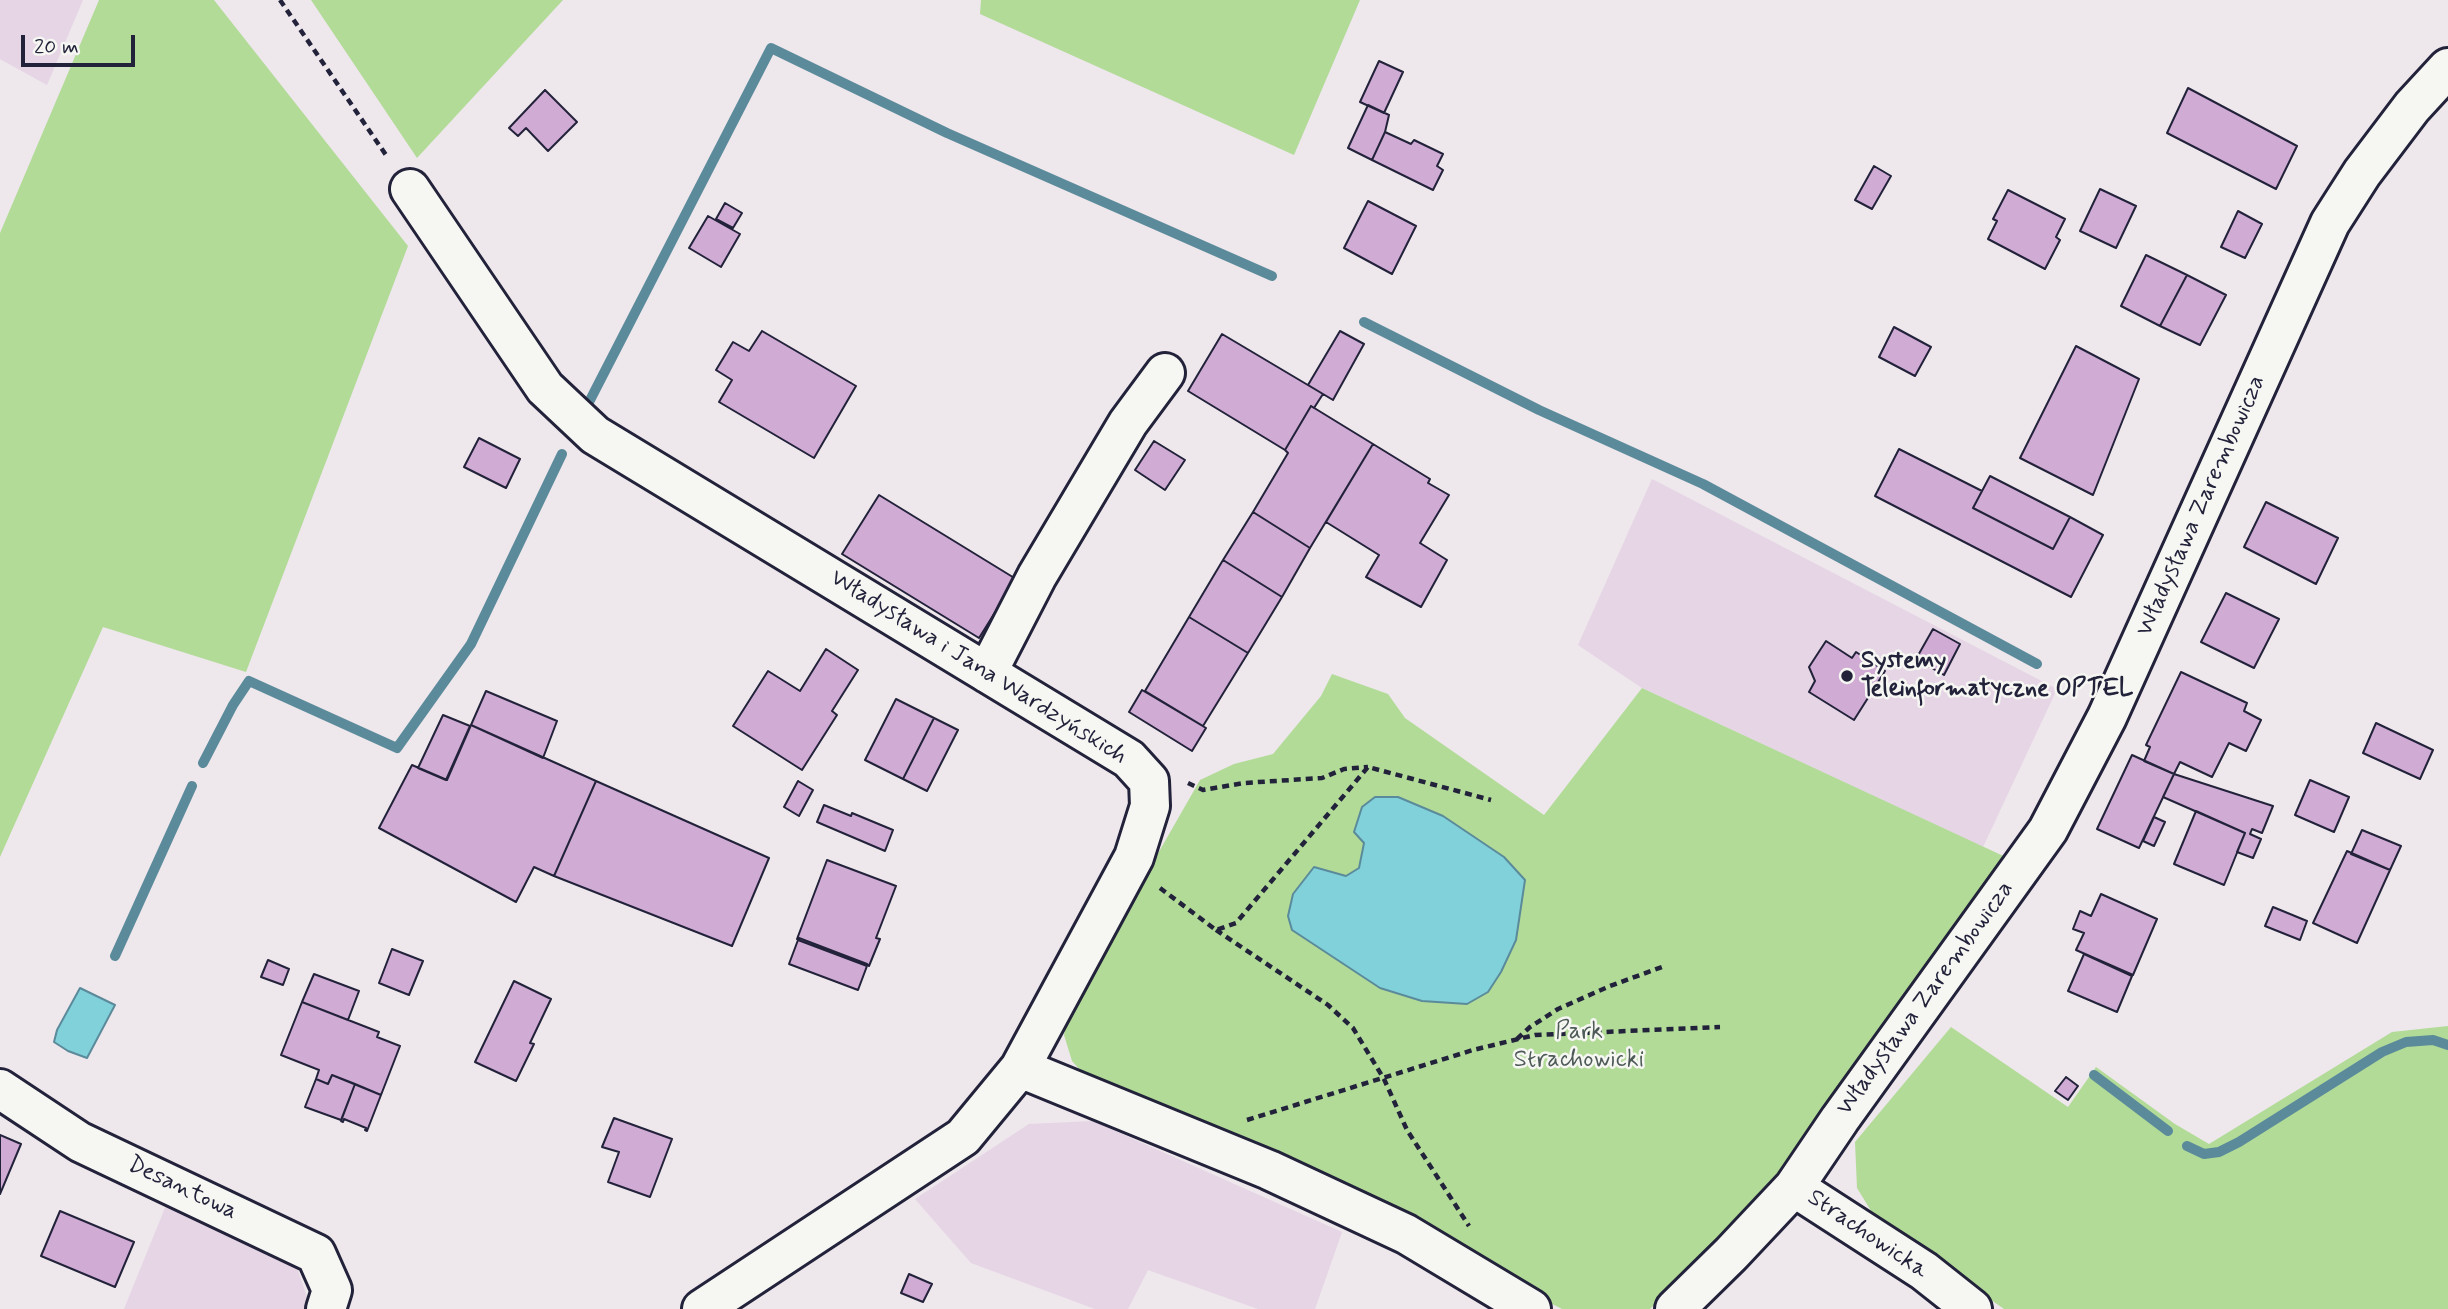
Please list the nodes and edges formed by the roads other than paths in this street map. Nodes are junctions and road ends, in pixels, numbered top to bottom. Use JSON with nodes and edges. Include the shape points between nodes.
{"nodes":[{"id":1,"x":2448,"y":68,"type":"edge"},
{"id":2,"x":410,"y":189,"type":"road end"},
{"id":3,"x":1165,"y":373,"type":"dead end"},
{"id":4,"x":987,"y":673,"type":"junction"},
{"id":5,"x":1020,"y":1068,"type":"junction"},
{"id":6,"x":0,"y":1089,"type":"edge"},
{"id":7,"x":1794,"y":1187,"type":"junction"},
{"id":8,"x":326,"y":1309,"type":"edge"},
{"id":9,"x":702,"y":1309,"type":"edge"},
{"id":10,"x":1531,"y":1309,"type":"edge"},
{"id":11,"x":1675,"y":1309,"type":"edge"},
{"id":12,"x":1972,"y":1309,"type":"edge"}],
"edges":[{"from":1,"to":7,"type":"street","name":"Władysława Zarembowicza","via":[[2412,107],[2330,223],[2107,717],[2048,830]]},
{"from":2,"to":4,"type":"street","name":"Władysława i Jana Wardzyńskich","via":[[545,388],[595,435]]},
{"from":3,"to":4,"type":"street","via":[[1128,423],[1037,576]]},
{"from":4,"to":5,"type":"street","name":"Władysława i Jana Wardzyńskich","via":[[1129,759],[1149,781],[1150,806],[1134,857]]},
{"from":5,"to":9,"type":"street","name":"Władysława i Jana Wardzyńskich","via":[[963,1137]]},
{"from":5,"to":10,"type":"street","via":[[1269,1170],[1406,1234]]},
{"from":6,"to":8,"type":"street","name":"Desantowa","via":[[80,1142],[316,1254],[332,1290]]},
{"from":7,"to":11,"type":"street","name":"Władysława Zarembowicza"},
{"from":7,"to":12,"type":"street","name":"Strachowicka","via":[[1924,1271]]}]}
